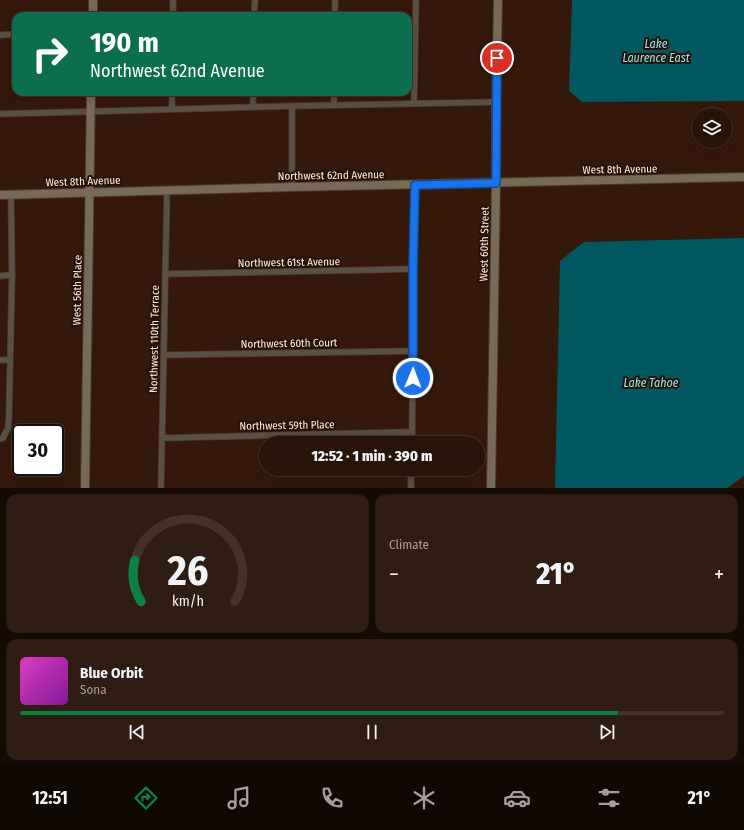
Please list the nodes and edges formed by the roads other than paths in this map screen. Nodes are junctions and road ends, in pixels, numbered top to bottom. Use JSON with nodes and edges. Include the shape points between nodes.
{"nodes":[{"id":1,"x":93,"y":0,"type":"edge"},
{"id":2,"x":173,"y":0,"type":"edge"},
{"id":3,"x":255,"y":0,"type":"edge"},
{"id":4,"x":335,"y":0,"type":"edge"},
{"id":5,"x":416,"y":0,"type":"edge"},
{"id":6,"x":498,"y":0,"type":"edge"},
{"id":7,"x":93,"y":12,"type":"edge"},
{"id":8,"x":173,"y":12,"type":"edge"},
{"id":9,"x":254,"y":12,"type":"edge"},
{"id":10,"x":335,"y":12,"type":"edge"},
{"id":11,"x":12,"y":34,"type":"edge"},
{"id":12,"x":0,"y":35,"type":"edge"},
{"id":13,"x":91,"y":96,"type":"edge"},
{"id":14,"x":172,"y":96,"type":"edge"},
{"id":15,"x":253,"y":96,"type":"edge"},
{"id":16,"x":334,"y":96,"type":"edge"},
{"id":17,"x":496,"y":102,"type":"junction"},
{"id":18,"x":414,"y":104,"type":"junction"},
{"id":19,"x":334,"y":105,"type":"junction"},
{"id":20,"x":292,"y":106,"type":"junction"},
{"id":21,"x":253,"y":107,"type":"junction"},
{"id":22,"x":172,"y":109,"type":"junction"},
{"id":23,"x":91,"y":111,"type":"junction"},
{"id":24,"x":0,"y":114,"type":"edge"},
{"id":25,"x":744,"y":177,"type":"edge"},
{"id":26,"x":496,"y":183,"type":"junction"},
{"id":27,"x":415,"y":185,"type":"junction"},
{"id":28,"x":292,"y":187,"type":"junction"},
{"id":29,"x":167,"y":190,"type":"junction"},
{"id":30,"x":90,"y":192,"type":"junction"},
{"id":31,"x":0,"y":194,"type":"edge"},
{"id":32,"x":11,"y":194,"type":"junction"},
{"id":33,"x":413,"y":269,"type":"junction"},
{"id":34,"x":165,"y":274,"type":"junction"},
{"id":35,"x":0,"y":276,"type":"edge"},
{"id":36,"x":12,"y":276,"type":"junction"},
{"id":37,"x":413,"y":351,"type":"junction"},
{"id":38,"x":164,"y":354,"type":"junction"},
{"id":39,"x":0,"y":360,"type":"edge"},
{"id":40,"x":10,"y":360,"type":"junction"},
{"id":41,"x":412,"y":432,"type":"junction"},
{"id":42,"x":412,"y":436,"type":"edge"},
{"id":43,"x":163,"y":438,"type":"junction"},
{"id":44,"x":2,"y":439,"type":"edge"},
{"id":45,"x":411,"y":476,"type":"edge"},
{"id":46,"x":85,"y":488,"type":"edge"},
{"id":47,"x":161,"y":488,"type":"edge"},
{"id":48,"x":411,"y":488,"type":"edge"},
{"id":49,"x":491,"y":488,"type":"edge"}],
"edges":[{"from":1,"to":7,"type":"street"},
{"from":2,"to":8,"type":"street"},
{"from":3,"to":9,"type":"street"},
{"from":4,"to":10,"type":"street"},
{"from":5,"to":18,"type":"street"},
{"from":6,"to":17,"type":"street","name":"West 60th Street"},
{"from":11,"to":12,"type":"street"},
{"from":13,"to":23,"type":"street","name":"West 56th Place"},
{"from":14,"to":22,"type":"street"},
{"from":15,"to":21,"type":"street"},
{"from":16,"to":19,"type":"street"},
{"from":17,"to":18,"type":"street"},
{"from":17,"to":26,"type":"street","name":"West 60th Street"},
{"from":18,"to":19,"type":"street"},
{"from":19,"to":20,"type":"street"},
{"from":20,"to":21,"type":"street"},
{"from":20,"to":28,"type":"street"},
{"from":21,"to":22,"type":"street"},
{"from":22,"to":23,"type":"street"},
{"from":23,"to":24,"type":"street"},
{"from":23,"to":30,"type":"street","name":"West 56th Place"},
{"from":25,"to":26,"type":"street","name":"West 8th Avenue"},
{"from":26,"to":27,"type":"street","name":"Northwest 62nd Avenue"},
{"from":26,"to":49,"type":"street","name":"West 60th Street"},
{"from":27,"to":28,"type":"street","name":"Northwest 62nd Avenue"},
{"from":27,"to":33,"type":"street"},
{"from":28,"to":29,"type":"street","name":"Northwest 62nd Avenue"},
{"from":29,"to":30,"type":"street","name":"West 8th Avenue"},
{"from":29,"to":34,"type":"street","name":"Northwest 110th Terrace"},
{"from":30,"to":32,"type":"street","name":"West 8th Avenue"},
{"from":30,"to":46,"type":"street","name":"West 56th Place"},
{"from":31,"to":32,"type":"street","name":"West 8th Avenue"},
{"from":32,"to":36,"type":"street"},
{"from":33,"to":34,"type":"street","name":"Northwest 61st Avenue"},
{"from":33,"to":37,"type":"street"},
{"from":34,"to":38,"type":"street","name":"Northwest 110th Terrace"},
{"from":35,"to":36,"type":"street"},
{"from":36,"to":40,"type":"street"},
{"from":37,"to":38,"type":"street","name":"Northwest 60th Court"},
{"from":37,"to":41,"type":"street"},
{"from":38,"to":43,"type":"street","name":"Northwest 110th Terrace"},
{"from":39,"to":40,"type":"street"},
{"from":40,"to":44,"type":"street","via":[[8,428]]},
{"from":41,"to":42,"type":"street"},
{"from":41,"to":43,"type":"street","name":"Northwest 59th Place"},
{"from":43,"to":47,"type":"street","name":"Northwest 110th Terrace"},
{"from":45,"to":48,"type":"street"}]}
